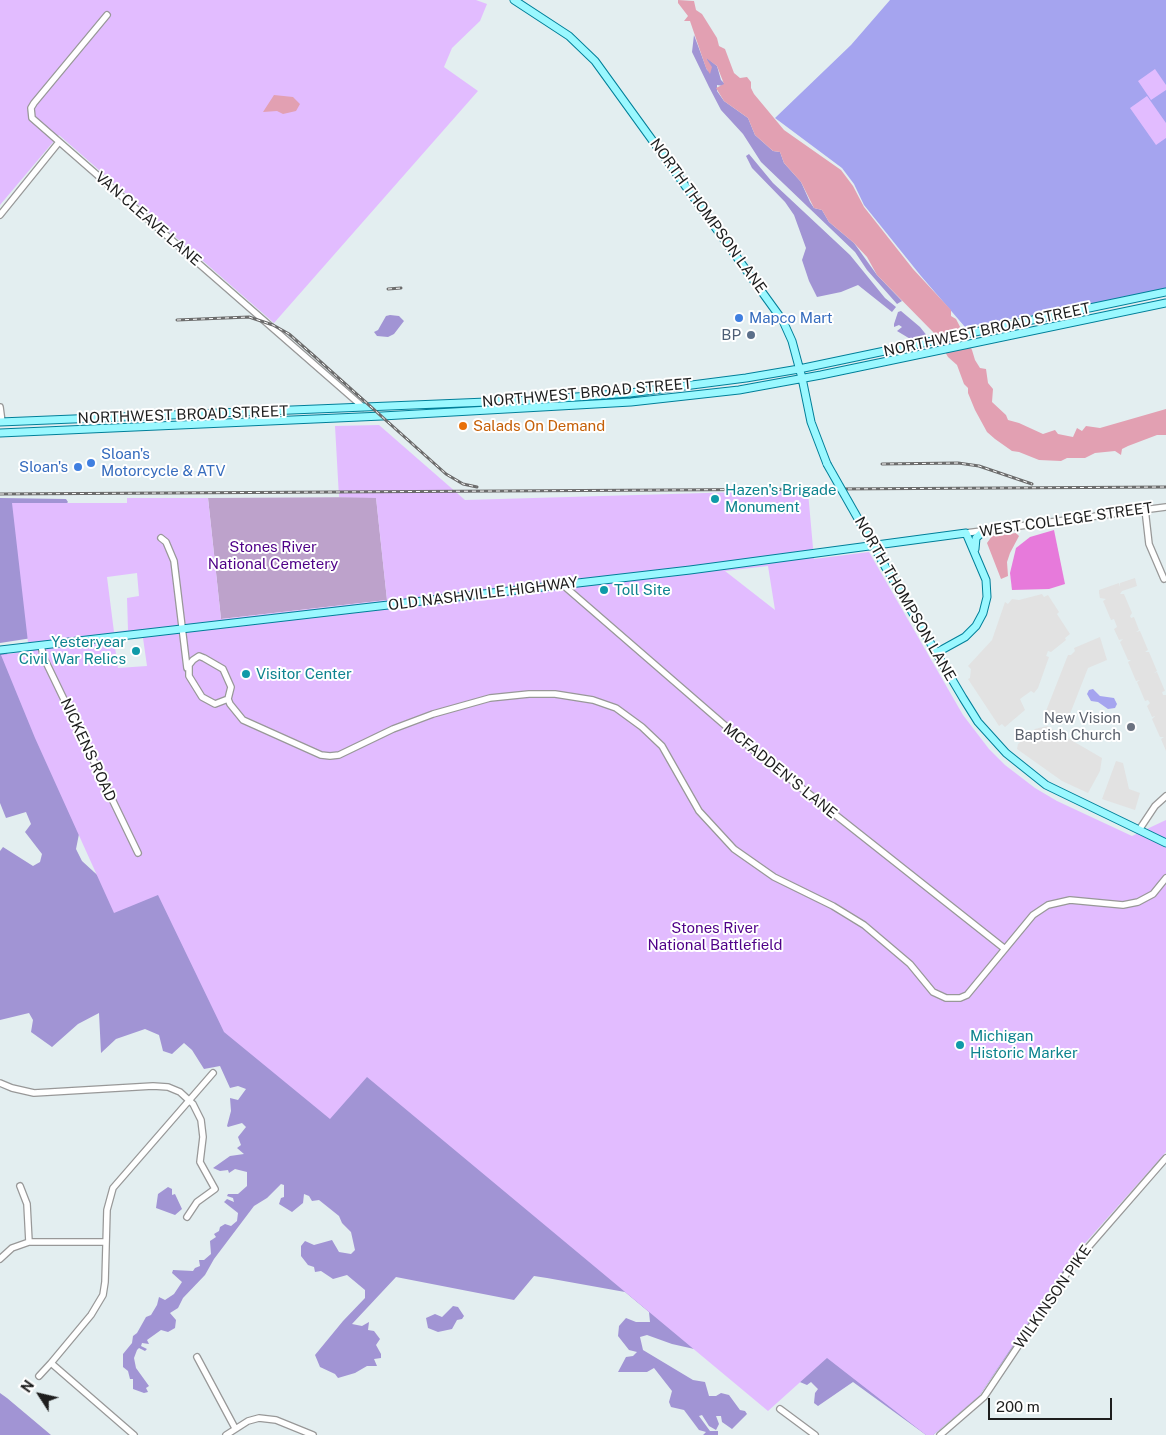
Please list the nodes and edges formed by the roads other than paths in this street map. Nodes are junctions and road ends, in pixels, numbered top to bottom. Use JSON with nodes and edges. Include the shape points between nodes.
{"nodes":[{"id":1,"x":514,"y":0,"type":"edge"},
{"id":2,"x":107,"y":14,"type":"dead end"},
{"id":3,"x":60,"y":142,"type":"junction"},
{"id":4,"x":0,"y":215,"type":"edge"},
{"id":5,"x":1166,"y":292,"type":"edge"},
{"id":6,"x":1131,"y":300,"type":"junction"},
{"id":7,"x":1166,"y":303,"type":"edge"},
{"id":8,"x":1133,"y":310,"type":"junction"},
{"id":9,"x":799,"y":369,"type":"junction"},
{"id":10,"x":802,"y":378,"type":"junction"},
{"id":11,"x":671,"y":387,"type":"junction"},
{"id":12,"x":630,"y":392,"type":"junction"},
{"id":13,"x":564,"y":397,"type":"junction"},
{"id":14,"x":673,"y":397,"type":"junction"},
{"id":15,"x":508,"y":401,"type":"junction"},
{"id":16,"x":631,"y":402,"type":"junction"},
{"id":17,"x":428,"y":404,"type":"junction"},
{"id":18,"x":0,"y":407,"type":"edge"},
{"id":19,"x":363,"y":407,"type":"junction"},
{"id":20,"x":565,"y":407,"type":"junction"},
{"id":21,"x":508,"y":410,"type":"junction"},
{"id":22,"x":269,"y":411,"type":"junction"},
{"id":23,"x":429,"y":414,"type":"junction"},
{"id":24,"x":169,"y":416,"type":"junction"},
{"id":25,"x":364,"y":417,"type":"junction"},
{"id":26,"x":62,"y":420,"type":"junction"},
{"id":27,"x":1,"y":422,"type":"edge"},
{"id":28,"x":269,"y":422,"type":"junction"},
{"id":29,"x":170,"y":425,"type":"junction"},
{"id":30,"x":62,"y":430,"type":"junction"},
{"id":31,"x":1,"y":433,"type":"edge"},
{"id":32,"x":1166,"y":507,"type":"edge"},
{"id":33,"x":1145,"y":509,"type":"junction"},
{"id":34,"x":985,"y":530,"type":"junction"},
{"id":35,"x":966,"y":533,"type":"junction"},
{"id":36,"x":161,"y":538,"type":"dead end"},
{"id":37,"x":976,"y":555,"type":"junction"},
{"id":38,"x":1164,"y":579,"type":"dead end"},
{"id":39,"x":563,"y":585,"type":"junction"},
{"id":40,"x":181,"y":629,"type":"junction"},
{"id":41,"x":41,"y":646,"type":"junction"},
{"id":42,"x":0,"y":650,"type":"edge"},
{"id":43,"x":185,"y":652,"type":"junction"},
{"id":44,"x":936,"y":653,"type":"junction"},
{"id":45,"x":199,"y":656,"type":"junction"},
{"id":46,"x":187,"y":670,"type":"junction"},
{"id":47,"x":228,"y":699,"type":"junction"},
{"id":48,"x":1166,"y":796,"type":"edge"},
{"id":49,"x":1139,"y":830,"type":"junction"},
{"id":50,"x":1166,"y":842,"type":"edge"},
{"id":51,"x":138,"y":853,"type":"dead end"},
{"id":52,"x":1166,"y":878,"type":"edge"},
{"id":53,"x":1004,"y":949,"type":"junction"},
{"id":54,"x":213,"y":1073,"type":"dead end"},
{"id":55,"x":1,"y":1086,"type":"edge"},
{"id":56,"x":189,"y":1100,"type":"junction"},
{"id":57,"x":1166,"y":1158,"type":"edge"},
{"id":58,"x":20,"y":1186,"type":"dead end"},
{"id":59,"x":187,"y":1218,"type":"dead end"},
{"id":60,"x":29,"y":1242,"type":"junction"},
{"id":61,"x":105,"y":1242,"type":"junction"},
{"id":62,"x":0,"y":1259,"type":"edge"},
{"id":63,"x":197,"y":1357,"type":"dead end"},
{"id":64,"x":51,"y":1363,"type":"junction"},
{"id":65,"x":39,"y":1376,"type":"dead end"},
{"id":66,"x":780,"y":1409,"type":"dead end"},
{"id":67,"x":235,"y":1428,"type":"junction"},
{"id":68,"x":134,"y":1435,"type":"edge"},
{"id":69,"x":226,"y":1435,"type":"edge"},
{"id":70,"x":312,"y":1435,"type":"edge"},
{"id":71,"x":815,"y":1435,"type":"edge"},
{"id":72,"x":940,"y":1435,"type":"edge"}],
"edges":[{"from":1,"to":9,"type":"main road","name":"NORTH THOMPSON LANE","via":[[569,36],[610,80],[783,321],[792,340]]},
{"from":2,"to":3,"type":"street","name":"VAN CLEAVE LANE","via":[[31,108],[32,118]]},
{"from":3,"to":4,"type":"street"},
{"from":3,"to":19,"type":"street","name":"VAN CLEAVE LANE"},
{"from":5,"to":6,"type":"main road","name":"NORTHWEST BROAD STREET"},
{"from":6,"to":8,"type":"main road"},
{"from":6,"to":9,"type":"main road","name":"NORTHWEST BROAD STREET"},
{"from":7,"to":8,"type":"main road","name":"NORTHWEST BROAD STREET"},
{"from":8,"to":10,"type":"main road","name":"NORTHWEST BROAD STREET"},
{"from":9,"to":10,"type":"main road","name":"NORTH THOMPSON LANE"},
{"from":9,"to":11,"type":"main road","name":"NORTHWEST BROAD STREET"},
{"from":10,"to":14,"type":"main road","name":"NORTHWEST BROAD STREET","via":[[739,390]]},
{"from":10,"to":44,"type":"main road","name":"NORTH THOMPSON LANE","bridge":true,"via":[[810,422],[827,464]]},
{"from":11,"to":12,"type":"main road","name":"NORTHWEST BROAD STREET"},
{"from":11,"to":14,"type":"main road"},
{"from":12,"to":13,"type":"main road","name":"NORTHWEST BROAD STREET"},
{"from":12,"to":16,"type":"main road"},
{"from":13,"to":15,"type":"main road","name":"NORTHWEST BROAD STREET"},
{"from":13,"to":20,"type":"main road"},
{"from":14,"to":16,"type":"main road","name":"NORTHWEST BROAD STREET"},
{"from":15,"to":17,"type":"main road","name":"NORTHWEST BROAD STREET"},
{"from":15,"to":21,"type":"main road"},
{"from":16,"to":20,"type":"main road","name":"NORTHWEST BROAD STREET"},
{"from":17,"to":19,"type":"main road","name":"NORTHWEST BROAD STREET"},
{"from":17,"to":23,"type":"main road"},
{"from":18,"to":27,"type":"street"},
{"from":19,"to":22,"type":"main road","name":"NORTHWEST BROAD STREET"},
{"from":19,"to":25,"type":"main road"},
{"from":20,"to":21,"type":"main road","name":"NORTHWEST BROAD STREET"},
{"from":21,"to":23,"type":"main road","name":"NORTHWEST BROAD STREET"},
{"from":22,"to":24,"type":"main road","name":"NORTHWEST BROAD STREET"},
{"from":22,"to":28,"type":"main road"},
{"from":23,"to":25,"type":"main road","name":"NORTHWEST BROAD STREET"},
{"from":24,"to":26,"type":"main road","name":"NORTHWEST BROAD STREET"},
{"from":24,"to":29,"type":"main road"},
{"from":25,"to":28,"type":"main road","name":"NORTHWEST BROAD STREET"},
{"from":26,"to":27,"type":"main road","name":"NORTHWEST BROAD STREET"},
{"from":26,"to":30,"type":"main road"},
{"from":27,"to":31,"type":"main road"},
{"from":28,"to":29,"type":"main road","name":"NORTHWEST BROAD STREET"},
{"from":29,"to":30,"type":"main road","name":"NORTHWEST BROAD STREET"},
{"from":30,"to":31,"type":"main road","name":"NORTHWEST BROAD STREET"},
{"from":32,"to":33,"type":"street","name":"WEST COLLEGE STREET"},
{"from":33,"to":34,"type":"street","name":"WEST COLLEGE STREET"},
{"from":33,"to":38,"type":"street","via":[[1149,544]]},
{"from":34,"to":35,"type":"street","name":"WEST COLLEGE STREET"},
{"from":34,"to":37,"type":"main road","via":[[976,538]]},
{"from":35,"to":37,"type":"main road"},
{"from":35,"to":39,"type":"main road","name":"OLD NASHVILLE HIGHWAY"},
{"from":36,"to":40,"type":"street","via":[[170,548],[174,561]]},
{"from":37,"to":44,"type":"main road","via":[[986,580],[983,613],[965,637]]},
{"from":39,"to":40,"type":"main road","name":"OLD NASHVILLE HIGHWAY"},
{"from":39,"to":53,"type":"street","name":"MCFADDEN'S LANE","via":[[751,748]]},
{"from":40,"to":41,"type":"main road","name":"OLD NASHVILLE HIGHWAY"},
{"from":40,"to":43,"type":"street"},
{"from":41,"to":42,"type":"main road","name":"OLD NASHVILLE HIGHWAY"},
{"from":41,"to":51,"type":"street","name":"NICKENS ROAD"},
{"from":43,"to":45,"type":"street"},
{"from":43,"to":46,"type":"street"},
{"from":44,"to":49,"type":"main road","name":"NORTH THOMPSON LANE","via":[[978,722],[1026,771],[1068,797]]},
{"from":45,"to":46,"type":"street"},
{"from":45,"to":47,"type":"street","via":[[223,669],[231,686]]},
{"from":46,"to":47,"type":"street","via":[[191,682],[205,700],[215,704]]},
{"from":47,"to":53,"type":"street","via":[[235,713],[247,723],[320,755],[330,756],[433,714],[490,698],[548,694],[593,700],[623,712],[652,736],[670,758],[699,811],[734,849],[774,877],[864,925],[910,964],[939,996],[954,999],[967,995]]},
{"from":48,"to":49,"type":"street"},
{"from":49,"to":50,"type":"main road","name":"NORTH THOMPSON LANE"},
{"from":52,"to":53,"type":"street","via":[[1153,894],[1138,902],[1123,905],[1070,900],[1048,905],[1033,915]]},
{"from":54,"to":56,"type":"street"},
{"from":55,"to":56,"type":"street","via":[[34,1093],[160,1086],[177,1090]]},
{"from":56,"to":59,"type":"street","via":[[202,1125],[201,1166],[215,1188],[197,1202]]},
{"from":56,"to":61,"type":"street","via":[[113,1188],[107,1210]]},
{"from":57,"to":72,"type":"street","name":"WILKINSON PIKE","via":[[1071,1267],[984,1397]]},
{"from":58,"to":60,"type":"street","via":[[27,1204]]},
{"from":60,"to":61,"type":"street"},
{"from":60,"to":62,"type":"street","via":[[12,1248]]},
{"from":61,"to":64,"type":"street","via":[[105,1282],[100,1301]]},
{"from":63,"to":67,"type":"street"},
{"from":64,"to":65,"type":"street"},
{"from":64,"to":68,"type":"street"},
{"from":66,"to":71,"type":"street"},
{"from":67,"to":69,"type":"street"},
{"from":67,"to":70,"type":"street","via":[[248,1421],[268,1418]]}]}
